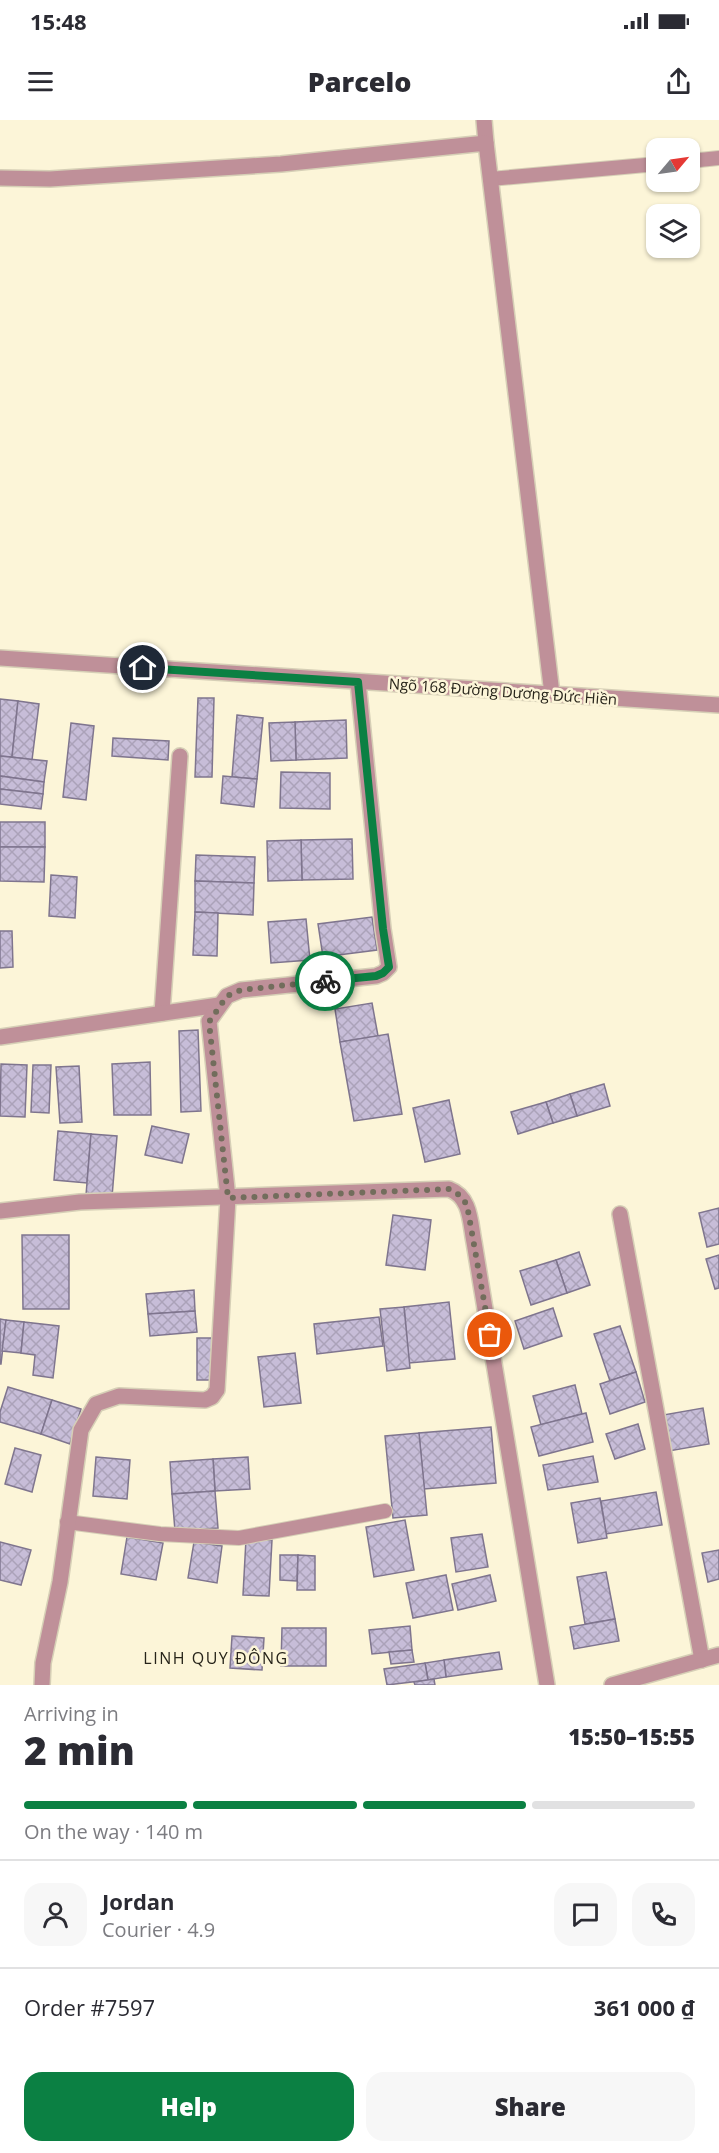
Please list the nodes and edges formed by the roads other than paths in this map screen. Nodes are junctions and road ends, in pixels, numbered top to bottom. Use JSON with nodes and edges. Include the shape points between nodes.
{"nodes":[{"id":1,"x":484,"y":120,"type":"edge"},
{"id":2,"x":486,"y":143,"type":"junction"},
{"id":3,"x":719,"y":158,"type":"edge"},
{"id":4,"x":700,"y":160,"type":"edge"},
{"id":5,"x":646,"y":165,"type":"edge"},
{"id":6,"x":0,"y":178,"type":"edge"},
{"id":7,"x":490,"y":179,"type":"junction"},
{"id":8,"x":0,"y":658,"type":"edge"},
{"id":9,"x":358,"y":682,"type":"junction"},
{"id":10,"x":552,"y":694,"type":"junction"},
{"id":11,"x":719,"y":705,"type":"edge"},
{"id":12,"x":180,"y":756,"type":"dead end"},
{"id":13,"x":219,"y":1005,"type":"junction"},
{"id":14,"x":162,"y":1013,"type":"junction"},
{"id":15,"x":0,"y":1037,"type":"edge"},
{"id":16,"x":228,"y":1198,"type":"junction"},
{"id":17,"x":0,"y":1211,"type":"edge"},
{"id":18,"x":620,"y":1214,"type":"dead end"},
{"id":19,"x":385,"y":1511,"type":"dead end"},
{"id":20,"x":67,"y":1522,"type":"junction"},
{"id":21,"x":719,"y":1655,"type":"edge"},
{"id":22,"x":702,"y":1660,"type":"junction"},
{"id":23,"x":42,"y":1685,"type":"edge"},
{"id":24,"x":547,"y":1685,"type":"edge"},
{"id":25,"x":612,"y":1685,"type":"edge"}],
"edges":[{"from":1,"to":2,"type":"street"},
{"from":2,"to":6,"type":"street","via":[[281,164],[50,179]]},
{"from":2,"to":7,"type":"street"},
{"from":3,"to":4,"type":"lane"},
{"from":5,"to":7,"type":"lane"},
{"from":7,"to":10,"type":"street"},
{"from":8,"to":9,"type":"street","name":"Ngõ 168 Đường Dương Đức Hiền"},
{"from":9,"to":10,"type":"street","name":"Ngõ 168 Đường Dương Đức Hiền"},
{"from":9,"to":13,"type":"street","via":[[389,967],[376,976],[241,990]]},
{"from":10,"to":11,"type":"street","name":"Ngõ 168 Đường Dương Đức Hiền"},
{"from":12,"to":14,"type":"street"},
{"from":13,"to":14,"type":"street"},
{"from":13,"to":16,"type":"street","via":[[209,1022]]},
{"from":14,"to":15,"type":"street"},
{"from":16,"to":17,"type":"street","via":[[80,1202]]},
{"from":16,"to":20,"type":"street","via":[[217,1390],[206,1400],[119,1396],[96,1404],[81,1430]]},
{"from":16,"to":24,"type":"street","via":[[449,1189],[467,1205]]},
{"from":18,"to":22,"type":"street"},
{"from":19,"to":20,"type":"lane","via":[[239,1538],[160,1534]]},
{"from":20,"to":23,"type":"street"},
{"from":21,"to":22,"type":"street"},
{"from":22,"to":25,"type":"street"}]}
